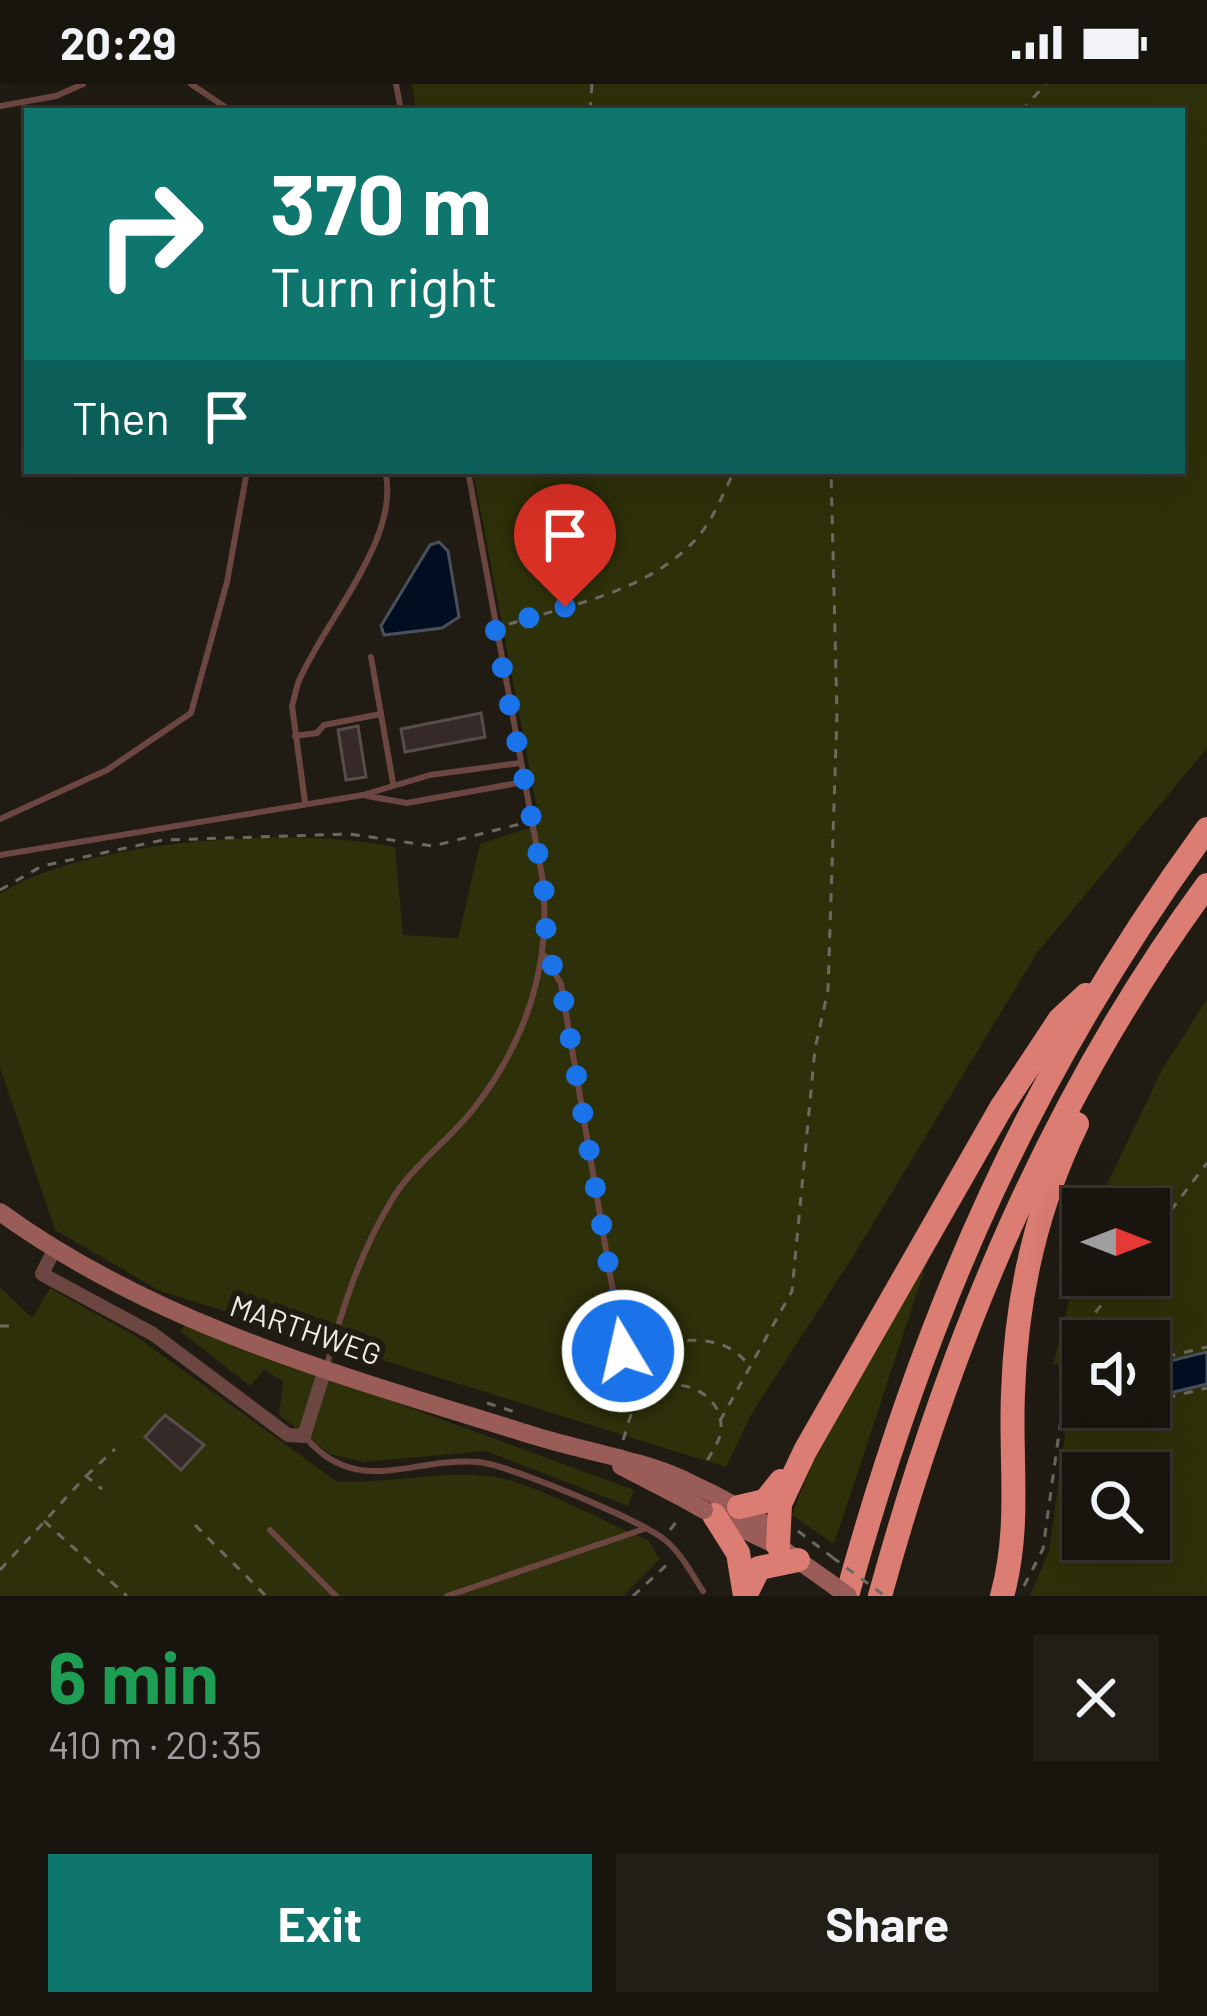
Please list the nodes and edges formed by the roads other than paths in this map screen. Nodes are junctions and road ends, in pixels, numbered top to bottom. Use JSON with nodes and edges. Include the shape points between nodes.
{"nodes":[{"id":1,"x":83,"y":84,"type":"edge"},
{"id":2,"x":191,"y":84,"type":"edge"},
{"id":3,"x":0,"y":106,"type":"edge"},
{"id":4,"x":227,"y":108,"type":"edge"},
{"id":5,"x":246,"y":474,"type":"edge"},
{"id":6,"x":386,"y":474,"type":"edge"},
{"id":7,"x":469,"y":474,"type":"edge"},
{"id":8,"x":371,"y":657,"type":"dead end"},
{"id":9,"x":381,"y":714,"type":"junction"},
{"id":10,"x":295,"y":736,"type":"junction"},
{"id":11,"x":520,"y":763,"type":"junction"},
{"id":12,"x":523,"y":782,"type":"junction"},
{"id":13,"x":393,"y":783,"type":"junction"},
{"id":14,"x":363,"y":795,"type":"junction"},
{"id":15,"x":304,"y":802,"type":"junction"},
{"id":16,"x":0,"y":819,"type":"edge"},
{"id":17,"x":1207,"y":830,"type":"edge"},
{"id":18,"x":0,"y":855,"type":"edge"},
{"id":19,"x":1207,"y":885,"type":"edge"},
{"id":20,"x":545,"y":956,"type":"junction"},
{"id":21,"x":1106,"y":977,"type":"junction"},
{"id":22,"x":1105,"y":1041,"type":"junction"},
{"id":23,"x":0,"y":1212,"type":"edge"},
{"id":24,"x":54,"y":1250,"type":"junction"},
{"id":25,"x":623,"y":1351,"type":"road end"},
{"id":26,"x":325,"y":1369,"type":"junction"},
{"id":27,"x":304,"y":1436,"type":"junction"},
{"id":28,"x":805,"y":1450,"type":"junction"},
{"id":29,"x":710,"y":1506,"type":"junction"},
{"id":30,"x":739,"y":1507,"type":"junction"},
{"id":31,"x":644,"y":1529,"type":"junction"},
{"id":32,"x":270,"y":1530,"type":"dead end"},
{"id":33,"x":788,"y":1553,"type":"junction"},
{"id":34,"x":840,"y":1591,"type":"edge"},
{"id":35,"x":703,"y":1592,"type":"dead end"},
{"id":36,"x":1011,"y":1595,"type":"edge"},
{"id":37,"x":336,"y":1596,"type":"edge"},
{"id":38,"x":447,"y":1596,"type":"edge"},
{"id":39,"x":745,"y":1596,"type":"edge"},
{"id":40,"x":882,"y":1596,"type":"edge"}],
"edges":[{"from":1,"to":3,"type":"lane"},
{"from":2,"to":4,"type":"lane"},
{"from":5,"to":16,"type":"lane","via":[[191,713],[107,770]]},
{"from":6,"to":10,"type":"lane","via":[[387,515],[298,683]]},
{"from":7,"to":11,"type":"lane"},
{"from":8,"to":9,"type":"lane"},
{"from":9,"to":10,"type":"lane"},
{"from":9,"to":13,"type":"lane"},
{"from":10,"to":15,"type":"lane"},
{"from":11,"to":12,"type":"lane"},
{"from":11,"to":13,"type":"lane"},
{"from":12,"to":14,"type":"lane","via":[[407,803]]},
{"from":12,"to":20,"type":"lane","via":[[548,919]]},
{"from":13,"to":14,"type":"lane"},
{"from":14,"to":15,"type":"lane"},
{"from":15,"to":18,"type":"lane"},
{"from":17,"to":21,"type":"highway"},
{"from":19,"to":22,"type":"highway"},
{"from":20,"to":25,"type":"lane","via":[[561,984]]},
{"from":20,"to":26,"type":"lane","via":[[508,1054],[475,1108],[384,1213]]},
{"from":21,"to":28,"type":"highway","via":[[1060,1019],[1001,1108]]},
{"from":21,"to":34,"type":"highway","via":[[1039,1091],[946,1289]]},
{"from":22,"to":36,"type":"highway","via":[[1026,1271],[1014,1369]]},
{"from":22,"to":40,"type":"highway","via":[[1019,1202],[968,1323]]},
{"from":23,"to":24,"type":"main road","name":"MARTHWEG"},
{"from":24,"to":26,"type":"main road","name":"MARTHWEG","via":[[176,1314]]},
{"from":24,"to":27,"type":"street","via":[[43,1274],[153,1334],[288,1435]]},
{"from":26,"to":27,"type":"street"},
{"from":26,"to":29,"type":"main road","name":"MARTHWEG","bridge":true,"via":[[644,1464]]},
{"from":27,"to":31,"type":"lane","via":[[340,1468],[478,1462],[517,1471]]},
{"from":28,"to":30,"type":"highway","via":[[769,1498]]},
{"from":28,"to":33,"type":"highway","via":[[780,1504]]},
{"from":29,"to":30,"type":"main road","name":"MARTHWEG"},
{"from":29,"to":33,"type":"main road","name":"MARTHWEG"},
{"from":29,"to":39,"type":"highway","via":[[738,1553]]},
{"from":30,"to":33,"type":"main road","name":"MARTHWEG"},
{"from":31,"to":35,"type":"lane","via":[[664,1538]]},
{"from":31,"to":38,"type":"lane"},
{"from":32,"to":37,"type":"lane"},
{"from":33,"to":34,"type":"main road","name":"MARTHWEG"},
{"from":33,"to":39,"type":"highway","via":[[759,1568]]}]}
